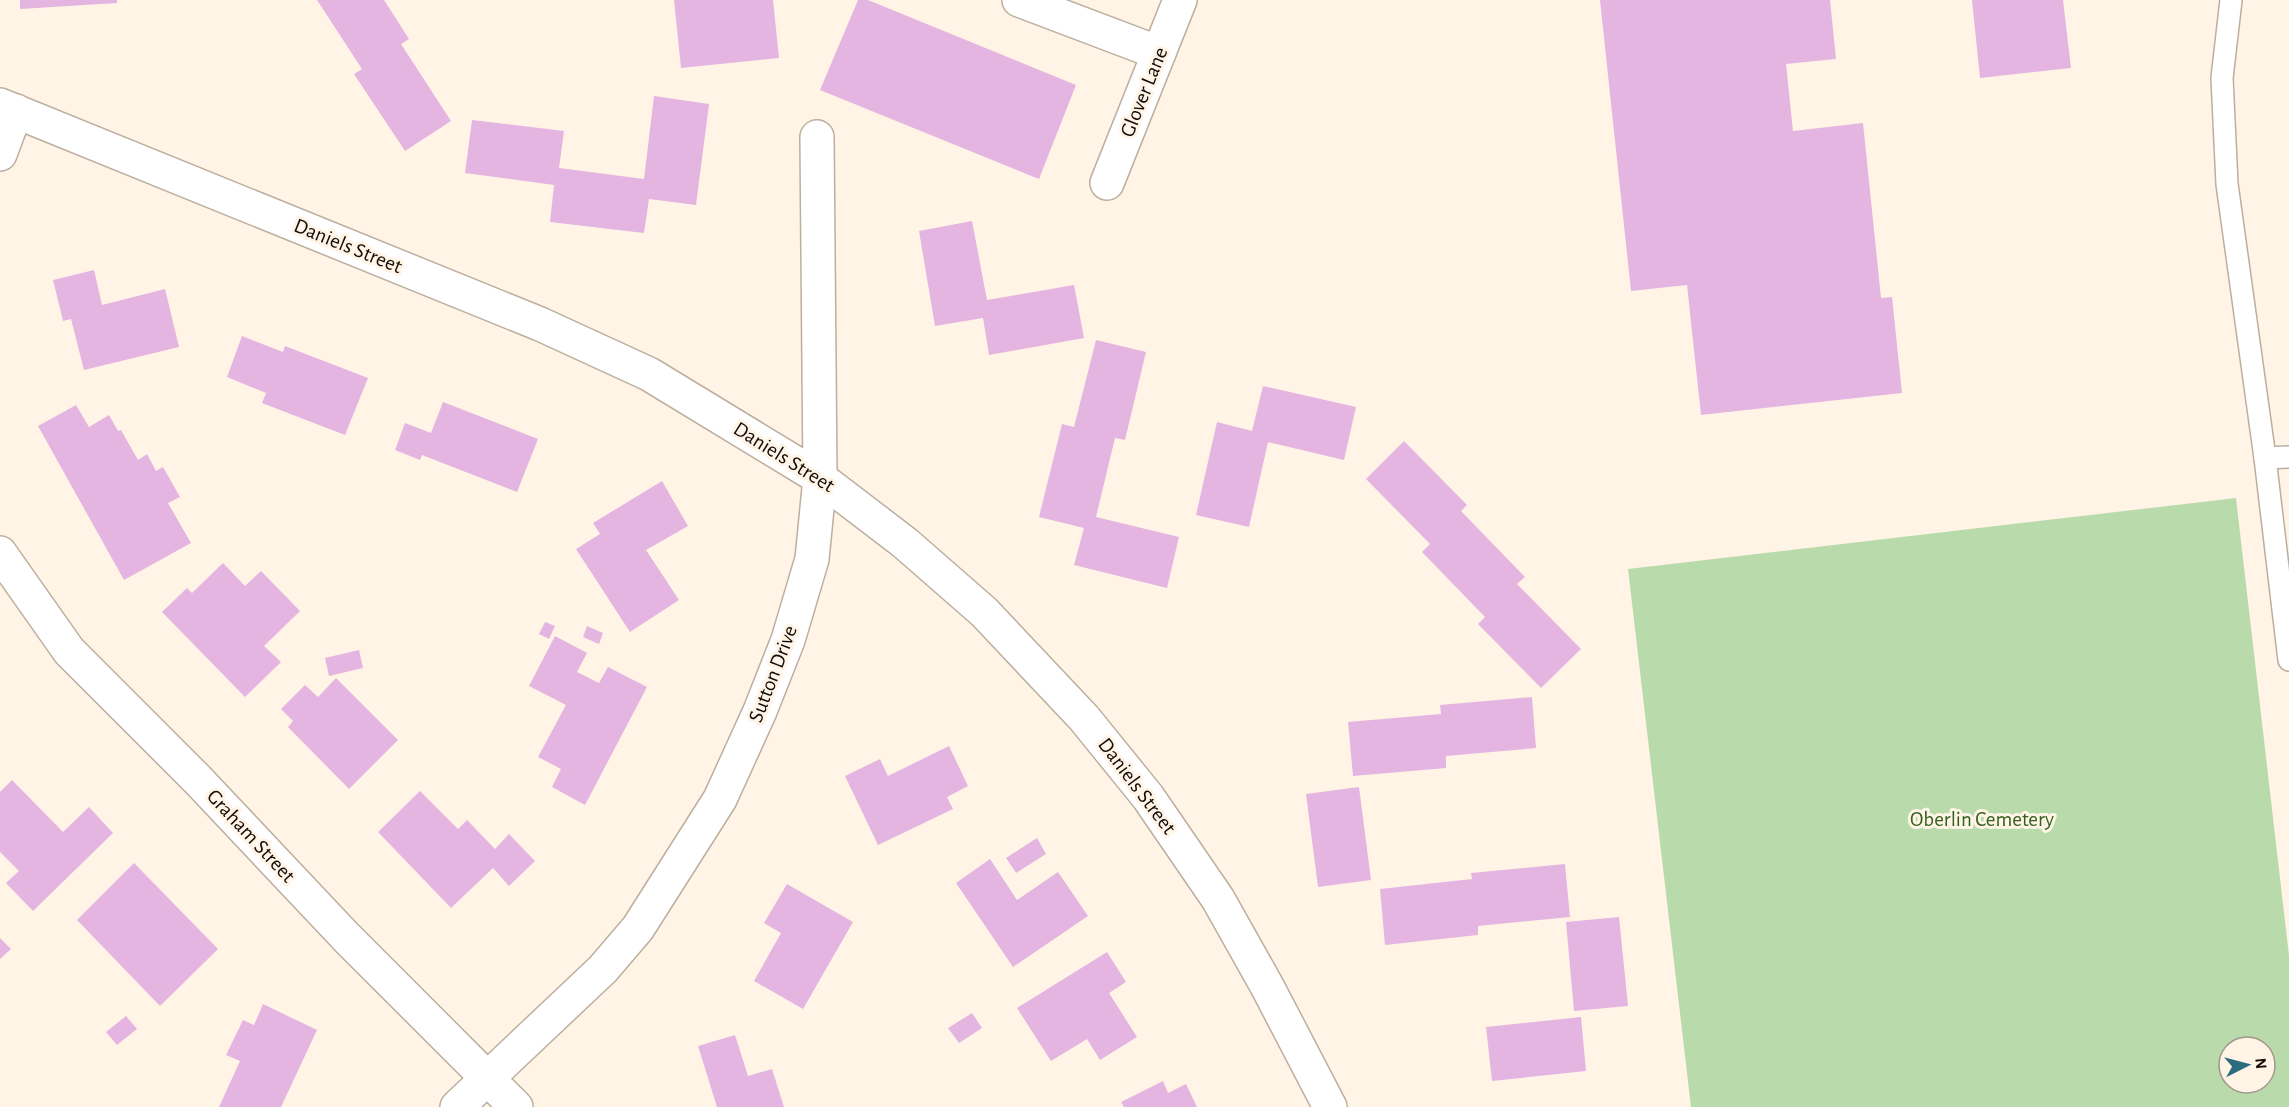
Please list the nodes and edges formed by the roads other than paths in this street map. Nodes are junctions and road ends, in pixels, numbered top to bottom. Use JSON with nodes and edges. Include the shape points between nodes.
{"nodes":[{"id":1,"x":1019,"y":0,"type":"edge"},
{"id":2,"x":1180,"y":0,"type":"edge"},
{"id":3,"x":2231,"y":0,"type":"edge"},
{"id":4,"x":1159,"y":53,"type":"junction"},
{"id":5,"x":8,"y":108,"type":"edge"},
{"id":6,"x":817,"y":137,"type":"dead end"},
{"id":7,"x":0,"y":154,"type":"edge"},
{"id":8,"x":1107,"y":183,"type":"dead end"},
{"id":9,"x":2289,"y":457,"type":"edge"},
{"id":10,"x":2265,"y":458,"type":"junction"},
{"id":11,"x":820,"y":478,"type":"junction"},
{"id":12,"x":0,"y":553,"type":"edge"},
{"id":13,"x":2289,"y":660,"type":"edge"},
{"id":14,"x":488,"y":1078,"type":"junction"},
{"id":15,"x":457,"y":1107,"type":"edge"},
{"id":16,"x":516,"y":1107,"type":"edge"},
{"id":17,"x":1330,"y":1107,"type":"edge"}],
"edges":[{"from":1,"to":4,"type":"street"},
{"from":2,"to":4,"type":"street","name":"Glover Lane"},
{"from":3,"to":10,"type":"lane","via":[[2222,78],[2227,184]]},
{"from":4,"to":8,"type":"street","name":"Glover Lane"},
{"from":5,"to":7,"type":"street"},
{"from":5,"to":11,"type":"street","name":"Daniels Street","via":[[540,324],[649,374]]},
{"from":6,"to":11,"type":"street","name":"Sutton Drive"},
{"from":9,"to":10,"type":"lane"},
{"from":10,"to":13,"type":"lane"},
{"from":11,"to":14,"type":"street","name":"Sutton Drive","via":[[812,559],[788,640],[720,799],[631,936],[603,969]]},
{"from":11,"to":17,"type":"street","name":"Daniels Street","via":[[905,543],[984,612],[1120,762],[1218,899]]},
{"from":12,"to":14,"type":"street","name":"Graham Street","via":[[69,651]]},
{"from":14,"to":15,"type":"street","name":"Sutton Drive"},
{"from":14,"to":16,"type":"street","name":"Graham Street"}]}
